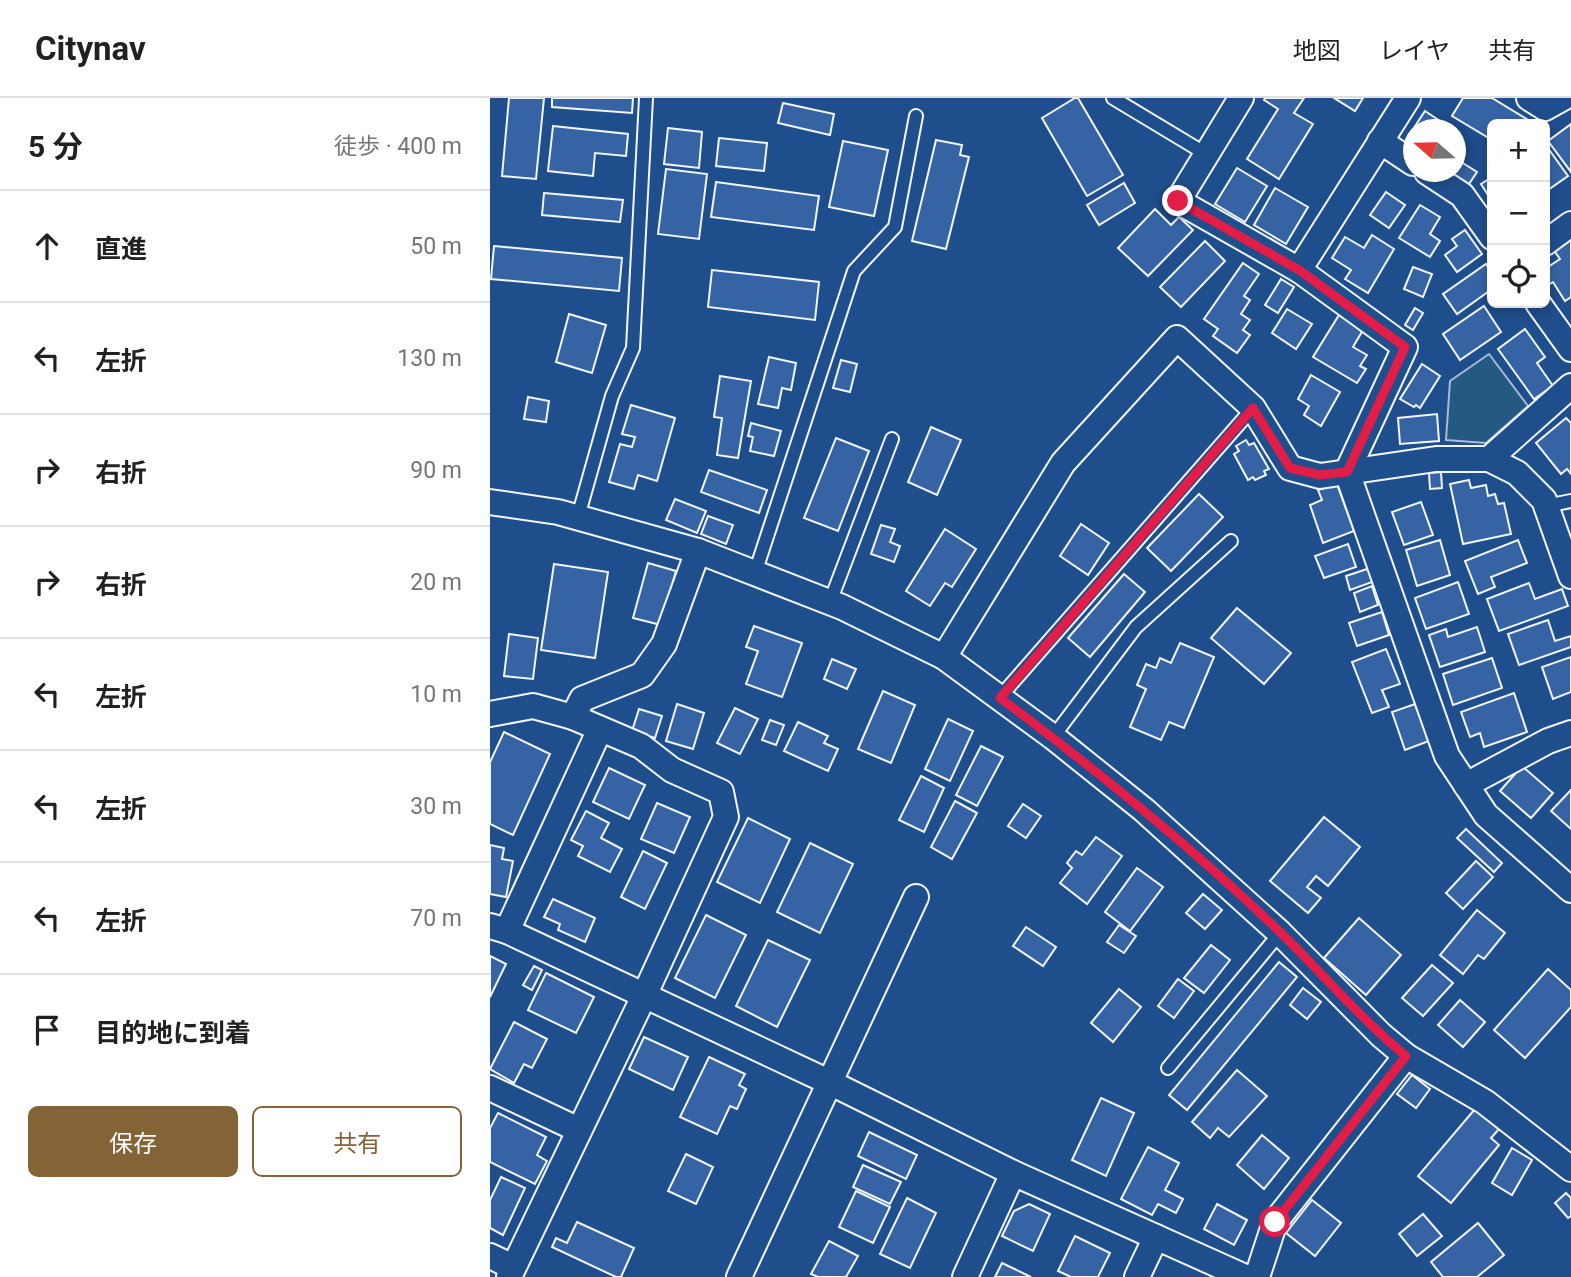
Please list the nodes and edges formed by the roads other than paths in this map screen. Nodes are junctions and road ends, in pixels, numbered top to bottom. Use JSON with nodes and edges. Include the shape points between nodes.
{"nodes":[{"id":1,"x":646,"y":98,"type":"edge"},
{"id":2,"x":1114,"y":98,"type":"edge"},
{"id":3,"x":1241,"y":98,"type":"edge"},
{"id":4,"x":1408,"y":98,"type":"edge"},
{"id":5,"x":1530,"y":98,"type":"edge"},
{"id":6,"x":1563,"y":98,"type":"edge"},
{"id":7,"x":916,"y":116,"type":"dead end"},
{"id":8,"x":1380,"y":141,"type":"junction"},
{"id":9,"x":1206,"y":154,"type":"junction"},
{"id":10,"x":1403,"y":156,"type":"edge"},
{"id":11,"x":1442,"y":182,"type":"edge"},
{"id":12,"x":1571,"y":224,"type":"edge"},
{"id":13,"x":1487,"y":230,"type":"edge"},
{"id":14,"x":1550,"y":239,"type":"edge"},
{"id":15,"x":1299,"y":270,"type":"junction"},
{"id":16,"x":1542,"y":308,"type":"edge"},
{"id":17,"x":1571,"y":349,"type":"edge"},
{"id":18,"x":1571,"y":386,"type":"edge"},
{"id":19,"x":1253,"y":408,"type":"junction"},
{"id":20,"x":892,"y":439,"type":"dead end"},
{"id":21,"x":1489,"y":459,"type":"junction"},
{"id":22,"x":1347,"y":472,"type":"junction"},
{"id":23,"x":1571,"y":501,"type":"edge"},
{"id":24,"x":490,"y":502,"type":"edge"},
{"id":25,"x":1546,"y":506,"type":"junction"},
{"id":26,"x":578,"y":517,"type":"junction"},
{"id":27,"x":1231,"y":541,"type":"dead end"},
{"id":28,"x":698,"y":551,"type":"junction"},
{"id":29,"x":755,"y":573,"type":"junction"},
{"id":30,"x":1571,"y":576,"type":"edge"},
{"id":31,"x":830,"y":602,"type":"junction"},
{"id":32,"x":944,"y":657,"type":"junction"},
{"id":33,"x":1000,"y":698,"type":"junction"},
{"id":34,"x":490,"y":714,"type":"edge"},
{"id":35,"x":573,"y":718,"type":"junction"},
{"id":36,"x":600,"y":729,"type":"junction"},
{"id":37,"x":1571,"y":733,"type":"edge"},
{"id":38,"x":1053,"y":737,"type":"junction"},
{"id":39,"x":1466,"y":785,"type":"junction"},
{"id":40,"x":1571,"y":890,"type":"edge"},
{"id":41,"x":916,"y":897,"type":"dead end"},
{"id":42,"x":499,"y":929,"type":"edge"},
{"id":43,"x":1280,"y":933,"type":"junction"},
{"id":44,"x":644,"y":996,"type":"junction"},
{"id":45,"x":1406,"y":1056,"type":"junction"},
{"id":46,"x":1168,"y":1068,"type":"dead end"},
{"id":47,"x":831,"y":1083,"type":"junction"},
{"id":48,"x":490,"y":1088,"type":"edge"},
{"id":49,"x":579,"y":1130,"type":"junction"},
{"id":50,"x":1569,"y":1164,"type":"edge"},
{"id":51,"x":1013,"y":1173,"type":"junction"},
{"id":52,"x":1156,"y":1237,"type":"junction"},
{"id":53,"x":490,"y":1256,"type":"edge"},
{"id":54,"x":511,"y":1272,"type":"edge"},
{"id":55,"x":740,"y":1277,"type":"edge"},
{"id":56,"x":965,"y":1277,"type":"edge"},
{"id":57,"x":1137,"y":1277,"type":"edge"},
{"id":58,"x":1245,"y":1277,"type":"edge"},
{"id":59,"x":1257,"y":1277,"type":"edge"}],
"edges":[{"from":1,"to":26,"type":"lane","via":[[633,348],[612,396]]},
{"from":2,"to":9,"type":"lane"},
{"from":3,"to":9,"type":"street"},
{"from":4,"to":8,"type":"street"},
{"from":5,"to":6,"type":"street","via":[[1545,108]]},
{"from":7,"to":29,"type":"lane","via":[[895,227],[854,271]]},
{"from":8,"to":10,"type":"street"},
{"from":8,"to":15,"type":"street"},
{"from":9,"to":15,"type":"street","via":[[1178,201]]},
{"from":11,"to":13,"type":"street","via":[[1462,195]]},
{"from":12,"to":14,"type":"street"},
{"from":15,"to":22,"type":"street","via":[[1405,347]]},
{"from":16,"to":17,"type":"street"},
{"from":18,"to":21,"type":"street"},
{"from":19,"to":22,"type":"street","via":[[1290,468],[1320,475]]},
{"from":19,"to":32,"type":"street","via":[[1177,338],[1063,463]]},
{"from":19,"to":33,"type":"lane"},
{"from":20,"to":31,"type":"lane"},
{"from":21,"to":22,"type":"street","via":[[1436,459]]},
{"from":21,"to":25,"type":"street","via":[[1517,473]]},
{"from":22,"to":39,"type":"street","via":[[1447,756]]},
{"from":23,"to":25,"type":"lane"},
{"from":24,"to":26,"type":"street"},
{"from":25,"to":30,"type":"street"},
{"from":26,"to":28,"type":"street"},
{"from":27,"to":38,"type":"lane","via":[[1136,627]]},
{"from":28,"to":29,"type":"street"},
{"from":28,"to":35,"type":"street","via":[[664,644],[642,675],[582,699]]},
{"from":29,"to":31,"type":"street"},
{"from":31,"to":32,"type":"street"},
{"from":32,"to":33,"type":"street"},
{"from":33,"to":38,"type":"street"},
{"from":34,"to":35,"type":"street","via":[[533,706]]},
{"from":35,"to":36,"type":"street"},
{"from":36,"to":42,"type":"street"},
{"from":36,"to":44,"type":"street","via":[[721,792],[726,817]]},
{"from":37,"to":39,"type":"street"},
{"from":38,"to":43,"type":"street","via":[[1144,810]]},
{"from":39,"to":40,"type":"street","via":[[1486,815]]},
{"from":41,"to":47,"type":"street"},
{"from":42,"to":44,"type":"street"},
{"from":43,"to":45,"type":"street"},
{"from":43,"to":46,"type":"lane"},
{"from":44,"to":47,"type":"street"},
{"from":44,"to":49,"type":"street"},
{"from":45,"to":50,"type":"street","via":[[1485,1102]]},
{"from":45,"to":59,"type":"street","via":[[1275,1222]]},
{"from":47,"to":51,"type":"street"},
{"from":47,"to":55,"type":"street"},
{"from":48,"to":49,"type":"street"},
{"from":49,"to":54,"type":"street"},
{"from":51,"to":52,"type":"street"},
{"from":51,"to":56,"type":"street"},
{"from":52,"to":57,"type":"street"},
{"from":52,"to":58,"type":"street"},
{"from":53,"to":54,"type":"street"}]}
